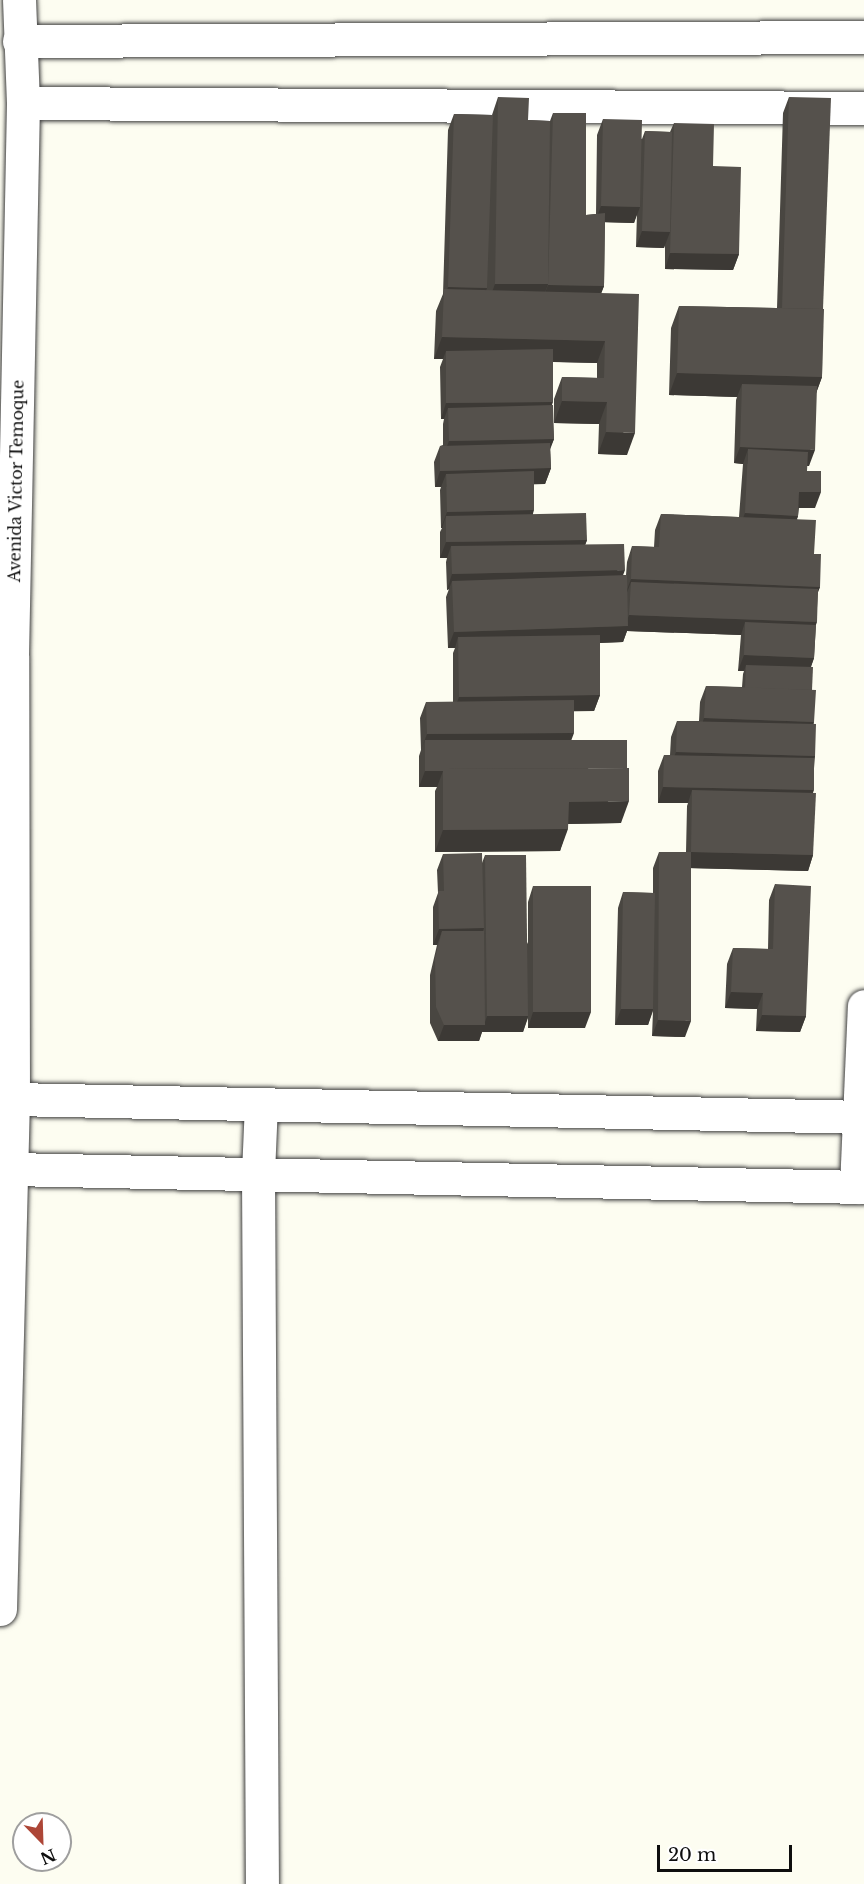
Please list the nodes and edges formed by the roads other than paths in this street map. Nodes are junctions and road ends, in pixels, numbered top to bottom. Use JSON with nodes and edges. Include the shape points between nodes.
{"nodes":[{"id":1,"x":19,"y":0,"type":"edge"},
{"id":2,"x":864,"y":37,"type":"edge"},
{"id":3,"x":19,"y":41,"type":"junction"},
{"id":4,"x":23,"y":104,"type":"junction"},
{"id":5,"x":864,"y":108,"type":"edge"},
{"id":6,"x":10,"y":245,"type":"edge"},
{"id":7,"x":7,"y":613,"type":"edge"},
{"id":8,"x":6,"y":656,"type":"edge"},
{"id":9,"x":864,"y":1006,"type":"edge"},
{"id":10,"x":13,"y":1099,"type":"junction"},
{"id":11,"x":261,"y":1104,"type":"junction"},
{"id":12,"x":861,"y":1117,"type":"edge"},
{"id":13,"x":10,"y":1168,"type":"junction"},
{"id":14,"x":258,"y":1174,"type":"junction"},
{"id":15,"x":860,"y":1187,"type":"edge"},
{"id":16,"x":2,"y":1430,"type":"edge"},
{"id":17,"x":0,"y":1609,"type":"edge"},
{"id":18,"x":262,"y":1884,"type":"edge"}],
"edges":[{"from":1,"to":3,"type":"street","name":"Avenida Victor Temoque"},
{"from":2,"to":3,"type":"street"},
{"from":3,"to":4,"type":"street","name":"Avenida Victor Temoque"},
{"from":4,"to":5,"type":"street"},
{"from":4,"to":6,"type":"street","name":"Avenida Victor Temoque"},
{"from":6,"to":7,"type":"street","name":"Avenida Victor Temoque"},
{"from":7,"to":8,"type":"street","name":"Avenida Victor Temoque"},
{"from":8,"to":10,"type":"street","name":"Avenida Victor Temoque"},
{"from":9,"to":12,"type":"street"},
{"from":10,"to":11,"type":"street"},
{"from":10,"to":13,"type":"street","name":"Avenida Victor Temoque"},
{"from":11,"to":12,"type":"street"},
{"from":11,"to":14,"type":"street"},
{"from":12,"to":15,"type":"street"},
{"from":13,"to":14,"type":"street"},
{"from":13,"to":16,"type":"street","name":"Avenida Victor Temoque"},
{"from":14,"to":15,"type":"street"},
{"from":14,"to":18,"type":"street"},
{"from":16,"to":17,"type":"street","name":"Avenida Victor Temoque"}]}
